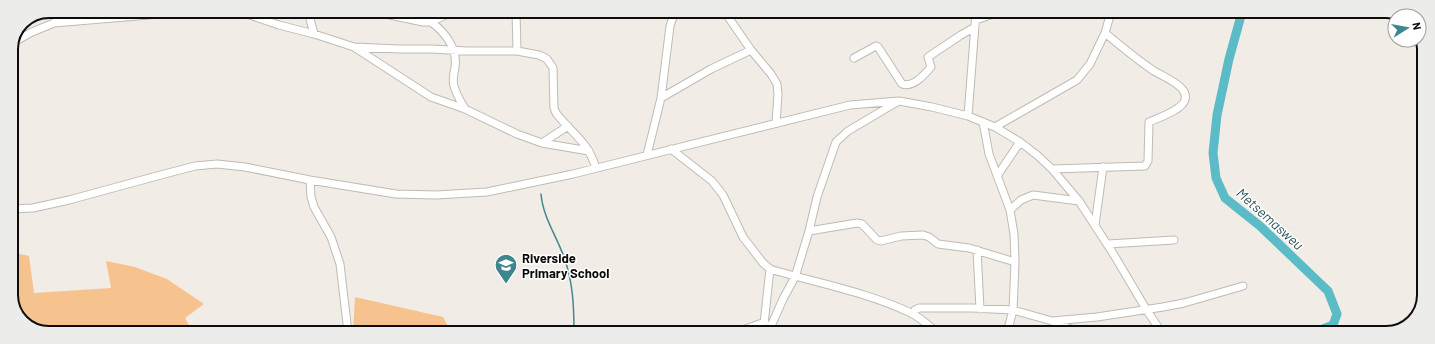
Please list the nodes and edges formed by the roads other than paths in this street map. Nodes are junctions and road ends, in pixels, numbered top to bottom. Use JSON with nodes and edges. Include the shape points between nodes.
{"nodes":[{"id":1,"x":59,"y":18,"type":"edge"},
{"id":2,"x":113,"y":18,"type":"edge"},
{"id":3,"x":258,"y":18,"type":"edge"},
{"id":4,"x":310,"y":18,"type":"edge"},
{"id":5,"x":404,"y":18,"type":"edge"},
{"id":6,"x":439,"y":18,"type":"edge"},
{"id":7,"x":516,"y":18,"type":"edge"},
{"id":8,"x":673,"y":18,"type":"edge"},
{"id":9,"x":729,"y":18,"type":"edge"},
{"id":10,"x":975,"y":18,"type":"edge"},
{"id":11,"x":986,"y":18,"type":"edge"},
{"id":12,"x":1109,"y":18,"type":"edge"},
{"id":13,"x":431,"y":22,"type":"junction"},
{"id":14,"x":54,"y":23,"type":"junction"},
{"id":15,"x":975,"y":23,"type":"junction"},
{"id":16,"x":1105,"y":33,"type":"junction"},
{"id":17,"x":314,"y":34,"type":"junction"},
{"id":18,"x":20,"y":39,"type":"edge"},
{"id":19,"x":354,"y":47,"type":"junction"},
{"id":20,"x":454,"y":50,"type":"junction"},
{"id":21,"x":751,"y":50,"type":"junction"},
{"id":22,"x":517,"y":51,"type":"junction"},
{"id":23,"x":854,"y":58,"type":"dead end"},
{"id":24,"x":661,"y":98,"type":"junction"},
{"id":25,"x":899,"y":101,"type":"junction"},
{"id":26,"x":465,"y":109,"type":"junction"},
{"id":27,"x":968,"y":116,"type":"junction"},
{"id":28,"x":776,"y":122,"type":"junction"},
{"id":29,"x":983,"y":122,"type":"junction"},
{"id":30,"x":568,"y":126,"type":"junction"},
{"id":31,"x":995,"y":127,"type":"junction"},
{"id":32,"x":542,"y":142,"type":"junction"},
{"id":33,"x":1020,"y":142,"type":"junction"},
{"id":34,"x":671,"y":149,"type":"junction"},
{"id":35,"x":589,"y":151,"type":"junction"},
{"id":36,"x":647,"y":155,"type":"junction"},
{"id":37,"x":1103,"y":167,"type":"junction"},
{"id":38,"x":596,"y":168,"type":"junction"},
{"id":39,"x":1052,"y":169,"type":"junction"},
{"id":40,"x":997,"y":176,"type":"junction"},
{"id":41,"x":310,"y":180,"type":"junction"},
{"id":42,"x":1079,"y":201,"type":"junction"},
{"id":43,"x":18,"y":209,"type":"edge"},
{"id":44,"x":1010,"y":210,"type":"junction"},
{"id":45,"x":1095,"y":225,"type":"junction"},
{"id":46,"x":809,"y":231,"type":"junction"},
{"id":47,"x":1174,"y":240,"type":"dead end"},
{"id":48,"x":1108,"y":244,"type":"junction"},
{"id":49,"x":977,"y":250,"type":"junction"},
{"id":50,"x":1015,"y":262,"type":"junction"},
{"id":51,"x":770,"y":269,"type":"junction"},
{"id":52,"x":795,"y":277,"type":"junction"},
{"id":53,"x":1243,"y":286,"type":"dead end"},
{"id":54,"x":980,"y":309,"type":"junction"},
{"id":55,"x":1146,"y":309,"type":"junction"},
{"id":56,"x":1013,"y":310,"type":"junction"},
{"id":57,"x":912,"y":314,"type":"junction"},
{"id":58,"x":1052,"y":321,"type":"junction"},
{"id":59,"x":765,"y":322,"type":"junction"},
{"id":60,"x":347,"y":326,"type":"edge"},
{"id":61,"x":754,"y":326,"type":"edge"},
{"id":62,"x":764,"y":326,"type":"edge"},
{"id":63,"x":771,"y":326,"type":"edge"},
{"id":64,"x":928,"y":326,"type":"edge"},
{"id":65,"x":1009,"y":326,"type":"edge"},
{"id":66,"x":1058,"y":326,"type":"edge"},
{"id":67,"x":1157,"y":326,"type":"edge"}],
"edges":[{"from":1,"to":14,"type":"street"},
{"from":2,"to":14,"type":"street"},
{"from":3,"to":17,"type":"street"},
{"from":4,"to":17,"type":"street"},
{"from":5,"to":13,"type":"street"},
{"from":6,"to":13,"type":"street"},
{"from":7,"to":22,"type":"street"},
{"from":8,"to":24,"type":"street"},
{"from":9,"to":21,"type":"street"},
{"from":10,"to":15,"type":"street"},
{"from":11,"to":15,"type":"street"},
{"from":12,"to":16,"type":"street"},
{"from":13,"to":20,"type":"street","via":[[439,28]]},
{"from":14,"to":18,"type":"street"},
{"from":15,"to":23,"type":"street","via":[[928,57],[931,67],[912,84],[902,84],[876,46]]},
{"from":15,"to":27,"type":"street"},
{"from":16,"to":31,"type":"street","via":[[1090,64],[1077,80]]},
{"from":16,"to":37,"type":"street","via":[[1126,51],[1182,88],[1186,99],[1178,109],[1149,122],[1145,166]]},
{"from":17,"to":19,"type":"street"},
{"from":19,"to":20,"type":"street"},
{"from":19,"to":26,"type":"street","via":[[424,94]]},
{"from":20,"to":22,"type":"street"},
{"from":20,"to":26,"type":"street","via":[[454,86]]},
{"from":21,"to":24,"type":"street","via":[[711,69]]},
{"from":21,"to":28,"type":"street","via":[[776,84]]},
{"from":22,"to":30,"type":"street","via":[[539,55],[552,64],[554,108]]},
{"from":24,"to":36,"type":"street"},
{"from":25,"to":27,"type":"street"},
{"from":25,"to":28,"type":"street","via":[[850,105]]},
{"from":25,"to":46,"type":"street","via":[[848,131],[836,142],[817,197]]},
{"from":26,"to":32,"type":"street","via":[[517,134]]},
{"from":27,"to":29,"type":"street"},
{"from":28,"to":34,"type":"street"},
{"from":29,"to":31,"type":"street"},
{"from":29,"to":40,"type":"street","via":[[989,154]]},
{"from":30,"to":32,"type":"street"},
{"from":30,"to":35,"type":"street","via":[[585,143]]},
{"from":31,"to":33,"type":"street"},
{"from":32,"to":35,"type":"street"},
{"from":33,"to":39,"type":"street"},
{"from":33,"to":40,"type":"street"},
{"from":34,"to":36,"type":"street"},
{"from":34,"to":51,"type":"street","via":[[712,181],[723,196],[743,237]]},
{"from":35,"to":38,"type":"street"},
{"from":36,"to":38,"type":"street"},
{"from":37,"to":39,"type":"street"},
{"from":37,"to":45,"type":"street"},
{"from":38,"to":41,"type":"street","via":[[487,192],[436,196],[396,194]]},
{"from":39,"to":42,"type":"street"},
{"from":40,"to":44,"type":"street"},
{"from":41,"to":43,"type":"street","via":[[245,167],[217,164],[195,166],[69,200]]},
{"from":41,"to":60,"type":"street","via":[[314,207],[331,237],[340,264]]},
{"from":42,"to":44,"type":"street","via":[[1033,195],[1021,200]]},
{"from":42,"to":45,"type":"street"},
{"from":44,"to":50,"type":"street"},
{"from":45,"to":48,"type":"street"},
{"from":46,"to":49,"type":"street","via":[[857,223],[862,224],[881,241],[901,236],[923,235],[938,244]]},
{"from":46,"to":52,"type":"street"},
{"from":47,"to":48,"type":"street"},
{"from":48,"to":55,"type":"street"},
{"from":49,"to":50,"type":"street"},
{"from":49,"to":54,"type":"street"},
{"from":50,"to":56,"type":"street"},
{"from":51,"to":52,"type":"street"},
{"from":51,"to":59,"type":"street"},
{"from":52,"to":57,"type":"street","via":[[848,290]]},
{"from":52,"to":63,"type":"street"},
{"from":53,"to":55,"type":"street","via":[[1184,303]]},
{"from":54,"to":56,"type":"street"},
{"from":54,"to":57,"type":"street","via":[[919,308]]},
{"from":55,"to":58,"type":"street"},
{"from":55,"to":67,"type":"street"},
{"from":56,"to":58,"type":"street"},
{"from":56,"to":65,"type":"street"},
{"from":57,"to":64,"type":"street"},
{"from":58,"to":66,"type":"street"},
{"from":59,"to":61,"type":"street"},
{"from":59,"to":62,"type":"street"}]}
